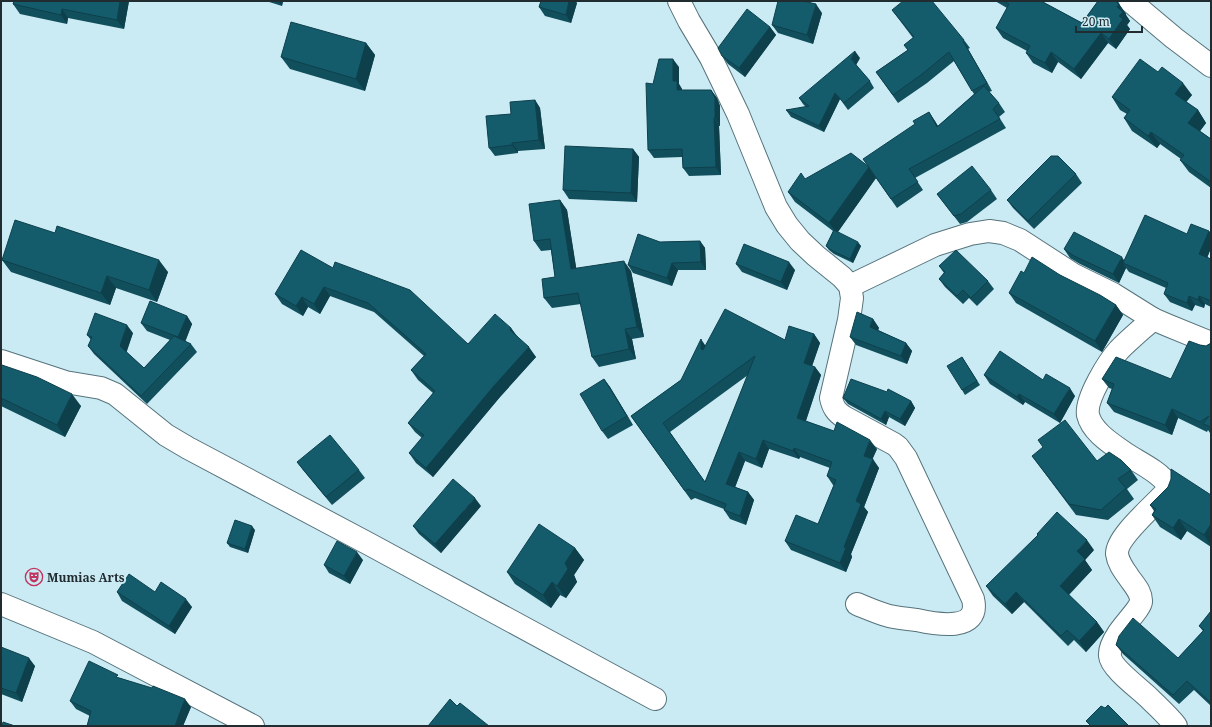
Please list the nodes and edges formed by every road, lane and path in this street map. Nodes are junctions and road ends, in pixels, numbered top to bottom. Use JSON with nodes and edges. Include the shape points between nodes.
{"nodes":[{"id":1,"x":679,"y":1,"type":"edge"},
{"id":2,"x":1130,"y":1,"type":"edge"},
{"id":3,"x":1211,"y":66,"type":"edge"},
{"id":4,"x":850,"y":286,"type":"junction"},
{"id":5,"x":1153,"y":319,"type":"junction"},
{"id":6,"x":1211,"y":343,"type":"edge"},
{"id":7,"x":1,"y":361,"type":"edge"},
{"id":8,"x":1,"y":604,"type":"edge"},
{"id":9,"x":857,"y":604,"type":"dead end"},
{"id":10,"x":655,"y":699,"type":"dead end"},
{"id":11,"x":253,"y":726,"type":"edge"},
{"id":12,"x":1176,"y":726,"type":"edge"}],
"edges":[{"from":1,"to":4,"type":"street","via":[[738,114],[776,207],[800,241]]},
{"from":2,"to":3,"type":"street"},
{"from":4,"to":5,"type":"street","via":[[936,245],[989,231],[1020,240],[1074,275],[1113,294]]},
{"from":4,"to":9,"type":"street","via":[[852,308],[832,391],[833,406],[836,412],[898,447],[906,458],[973,599],[974,606],[968,619],[950,624],[890,616]]},
{"from":5,"to":6,"type":"street"},
{"from":5,"to":12,"type":"street","via":[[1119,350],[1093,392],[1088,414],[1101,435],[1168,484],[1167,491],[1127,532],[1118,547],[1118,562],[1139,593],[1141,604],[1112,644],[1110,656],[1114,666]]},
{"from":7,"to":10,"type":"street","via":[[65,382],[101,388],[115,394],[166,435],[188,448]]},
{"from":8,"to":11,"type":"street","via":[[93,642]]}]}
